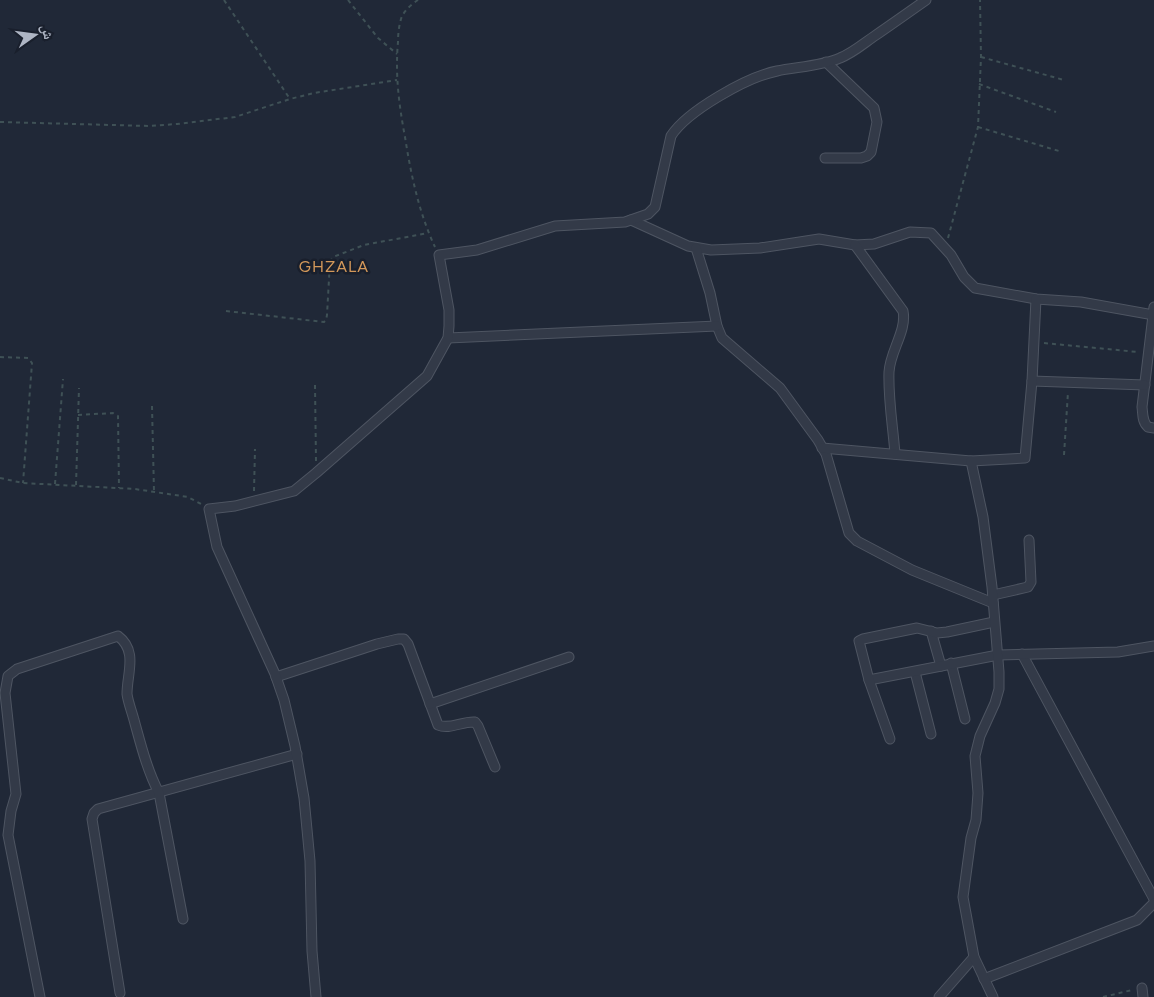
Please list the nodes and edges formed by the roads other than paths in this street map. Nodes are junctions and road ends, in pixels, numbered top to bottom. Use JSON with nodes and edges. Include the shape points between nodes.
{"nodes":[{"id":1,"x":926,"y":0,"type":"edge"},
{"id":2,"x":826,"y":62,"type":"junction"},
{"id":3,"x":824,"y":158,"type":"dead end"},
{"id":4,"x":630,"y":220,"type":"junction"},
{"id":5,"x":855,"y":245,"type":"junction"},
{"id":6,"x":696,"y":248,"type":"junction"},
{"id":7,"x":1036,"y":299,"type":"junction"},
{"id":8,"x":1154,"y":312,"type":"edge"},
{"id":9,"x":717,"y":326,"type":"junction"},
{"id":10,"x":448,"y":338,"type":"junction"},
{"id":11,"x":1032,"y":381,"type":"junction"},
{"id":12,"x":1145,"y":385,"type":"junction"},
{"id":13,"x":1154,"y":428,"type":"edge"},
{"id":14,"x":822,"y":448,"type":"junction"},
{"id":15,"x":895,"y":454,"type":"junction"},
{"id":16,"x":972,"y":461,"type":"junction"},
{"id":17,"x":1029,"y":540,"type":"dead end"},
{"id":18,"x":993,"y":599,"type":"junction"},
{"id":19,"x":994,"y":622,"type":"junction"},
{"id":20,"x":931,"y":631,"type":"junction"},
{"id":21,"x":1154,"y":646,"type":"edge"},
{"id":22,"x":1022,"y":654,"type":"junction"},
{"id":23,"x":998,"y":655,"type":"junction"},
{"id":24,"x":569,"y":657,"type":"dead end"},
{"id":25,"x":951,"y":664,"type":"junction"},
{"id":26,"x":940,"y":666,"type":"junction"},
{"id":27,"x":915,"y":672,"type":"junction"},
{"id":28,"x":276,"y":677,"type":"junction"},
{"id":29,"x":869,"y":680,"type":"junction"},
{"id":30,"x":430,"y":704,"type":"junction"},
{"id":31,"x":965,"y":720,"type":"dead end"},
{"id":32,"x":931,"y":734,"type":"dead end"},
{"id":33,"x":890,"y":739,"type":"dead end"},
{"id":34,"x":297,"y":754,"type":"junction"},
{"id":35,"x":495,"y":767,"type":"dead end"},
{"id":36,"x":159,"y":793,"type":"junction"},
{"id":37,"x":1154,"y":899,"type":"edge"},
{"id":38,"x":1154,"y":904,"type":"edge"},
{"id":39,"x":182,"y":919,"type":"dead end"},
{"id":40,"x":974,"y":957,"type":"junction"},
{"id":41,"x":984,"y":979,"type":"junction"},
{"id":42,"x":120,"y":993,"type":"dead end"},
{"id":43,"x":40,"y":997,"type":"edge"},
{"id":44,"x":316,"y":997,"type":"edge"},
{"id":45,"x":939,"y":997,"type":"edge"},
{"id":46,"x":993,"y":997,"type":"edge"}],
"edges":[{"from":1,"to":2,"type":"street","via":[[847,55]]},
{"from":2,"to":3,"type":"street","via":[[874,108],[877,122],[871,152],[867,156]]},
{"from":2,"to":4,"type":"street","via":[[758,77],[720,96],[684,120],[671,136],[655,207],[648,214]]},
{"from":4,"to":6,"type":"street"},
{"from":4,"to":10,"type":"street","via":[[555,226],[477,250],[439,255],[449,310]]},
{"from":5,"to":6,"type":"street","via":[[819,239],[760,248]]},
{"from":5,"to":7,"type":"street","via":[[874,244],[910,232],[931,233],[975,288]]},
{"from":5,"to":15,"type":"street","via":[[903,311],[904,320],[889,371]]},
{"from":6,"to":9,"type":"street"},
{"from":7,"to":8,"type":"street"},
{"from":7,"to":11,"type":"street"},
{"from":8,"to":12,"type":"street"},
{"from":9,"to":10,"type":"street"},
{"from":9,"to":14,"type":"street","via":[[722,338],[780,388]]},
{"from":10,"to":28,"type":"street","via":[[427,376],[294,491],[210,510],[217,547]]},
{"from":11,"to":12,"type":"street"},
{"from":11,"to":16,"type":"street","via":[[1025,458]]},
{"from":12,"to":13,"type":"street","via":[[1143,419],[1148,427]]},
{"from":14,"to":15,"type":"street"},
{"from":14,"to":18,"type":"street","via":[[849,534],[857,542],[912,570]]},
{"from":15,"to":16,"type":"street"},
{"from":16,"to":18,"type":"street"},
{"from":17,"to":18,"type":"street","via":[[1031,582],[1028,587]]},
{"from":18,"to":19,"type":"street"},
{"from":19,"to":20,"type":"street","via":[[947,632]]},
{"from":19,"to":23,"type":"street"},
{"from":20,"to":26,"type":"street"},
{"from":20,"to":29,"type":"street","via":[[917,628],[858,641]]},
{"from":21,"to":22,"type":"street","via":[[1118,652]]},
{"from":22,"to":23,"type":"street"},
{"from":22,"to":37,"type":"street"},
{"from":23,"to":25,"type":"street"},
{"from":23,"to":40,"type":"street","via":[[999,689],[975,756],[976,820],[964,890]]},
{"from":24,"to":30,"type":"street"},
{"from":25,"to":26,"type":"street"},
{"from":25,"to":31,"type":"street"},
{"from":26,"to":27,"type":"street"},
{"from":27,"to":29,"type":"street"},
{"from":27,"to":32,"type":"street"},
{"from":28,"to":30,"type":"street","via":[[377,644],[404,639]]},
{"from":28,"to":34,"type":"street"},
{"from":29,"to":33,"type":"street"},
{"from":30,"to":35,"type":"street","via":[[438,724],[475,722]]},
{"from":34,"to":36,"type":"street"},
{"from":34,"to":44,"type":"street","via":[[310,860]]},
{"from":36,"to":39,"type":"street"},
{"from":36,"to":42,"type":"street","via":[[98,809],[92,819]]},
{"from":36,"to":43,"type":"street","via":[[150,776],[127,695],[130,650],[118,636],[17,669],[8,676],[5,693],[16,794],[8,835]]},
{"from":38,"to":41,"type":"street","via":[[1137,920]]},
{"from":40,"to":41,"type":"street"},
{"from":40,"to":45,"type":"street"},
{"from":41,"to":46,"type":"street"}]}
